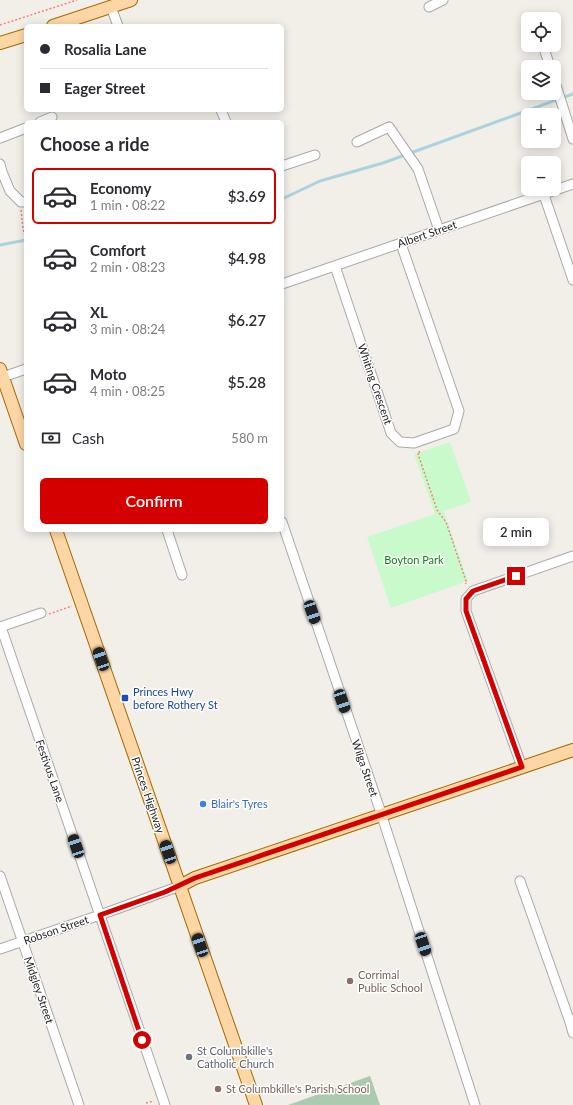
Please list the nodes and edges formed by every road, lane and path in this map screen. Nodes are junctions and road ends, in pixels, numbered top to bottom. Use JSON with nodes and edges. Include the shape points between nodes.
{"nodes":[{"id":1,"x":77,"y":0,"type":"edge"},
{"id":2,"x":131,"y":0,"type":"edge"},
{"id":3,"x":442,"y":0,"type":"edge"},
{"id":4,"x":111,"y":7,"type":"junction"},
{"id":5,"x":429,"y":7,"type":"dead end"},
{"id":6,"x":59,"y":24,"type":"edge"},
{"id":7,"x":117,"y":24,"type":"edge"},
{"id":8,"x":0,"y":25,"type":"edge"},
{"id":9,"x":23,"y":38,"type":"edge"},
{"id":10,"x":0,"y":42,"type":"edge"},
{"id":11,"x":561,"y":100,"type":"edge"},
{"id":12,"x":24,"y":129,"type":"edge"},
{"id":13,"x":0,"y":138,"type":"edge"},
{"id":14,"x":573,"y":139,"type":"edge"},
{"id":15,"x":357,"y":142,"type":"dead end"},
{"id":16,"x":315,"y":155,"type":"dead end"},
{"id":17,"x":0,"y":164,"type":"edge"},
{"id":18,"x":284,"y":165,"type":"edge"},
{"id":19,"x":573,"y":184,"type":"edge"},
{"id":20,"x":561,"y":188,"type":"edge"},
{"id":21,"x":538,"y":196,"type":"edge"},
{"id":22,"x":545,"y":196,"type":"edge"},
{"id":23,"x":23,"y":202,"type":"edge"},
{"id":24,"x":439,"y":230,"type":"junction"},
{"id":25,"x":24,"y":233,"type":"edge"},
{"id":26,"x":401,"y":244,"type":"junction"},
{"id":27,"x":335,"y":266,"type":"junction"},
{"id":28,"x":573,"y":280,"type":"edge"},
{"id":29,"x":284,"y":283,"type":"edge"},
{"id":30,"x":24,"y":369,"type":"edge"},
{"id":31,"x":1,"y":373,"type":"edge"},
{"id":32,"x":24,"y":438,"type":"edge"},
{"id":33,"x":415,"y":442,"type":"junction"},
{"id":34,"x":284,"y":528,"type":"edge"},
{"id":35,"x":57,"y":532,"type":"edge"},
{"id":36,"x":168,"y":532,"type":"edge"},
{"id":37,"x":573,"y":556,"type":"edge"},
{"id":38,"x":182,"y":575,"type":"dead end"},
{"id":39,"x":468,"y":588,"type":"dead end"},
{"id":40,"x":72,"y":606,"type":"dead end"},
{"id":41,"x":42,"y":615,"type":"joint"},
{"id":42,"x":0,"y":627,"type":"edge"},
{"id":43,"x":573,"y":750,"type":"edge"},
{"id":44,"x":522,"y":767,"type":"junction"},
{"id":45,"x":381,"y":816,"type":"junction"},
{"id":46,"x":0,"y":876,"type":"edge"},
{"id":47,"x":520,"y":882,"type":"dead end"},
{"id":48,"x":180,"y":886,"type":"junction"},
{"id":49,"x":100,"y":915,"type":"junction"},
{"id":50,"x":23,"y":942,"type":"junction"},
{"id":51,"x":0,"y":949,"type":"edge"},
{"id":52,"x":571,"y":1021,"type":"edge"},
{"id":53,"x":573,"y":1033,"type":"edge"},
{"id":54,"x":156,"y":1100,"type":"dead end"},
{"id":55,"x":146,"y":1103,"type":"dead end"},
{"id":56,"x":79,"y":1105,"type":"edge"},
{"id":57,"x":165,"y":1105,"type":"edge"},
{"id":58,"x":256,"y":1105,"type":"edge"},
{"id":59,"x":475,"y":1105,"type":"edge"}],
"edges":[{"from":1,"to":8,"type":"path"},
{"from":2,"to":4,"type":"main road"},
{"from":3,"to":5,"type":"street"},
{"from":4,"to":6,"type":"main road"},
{"from":4,"to":7,"type":"street"},
{"from":9,"to":10,"type":"main road"},
{"from":11,"to":14,"type":"street"},
{"from":12,"to":13,"type":"street"},
{"from":15,"to":24,"type":"street","via":[[390,127],[418,169]]},
{"from":16,"to":18,"type":"street"},
{"from":17,"to":23,"type":"street","via":[[10,191]]},
{"from":19,"to":20,"type":"street","name":"Albert Street"},
{"from":21,"to":24,"type":"street","name":"Albert Street"},
{"from":22,"to":28,"type":"street"},
{"from":23,"to":25,"type":"path"},
{"from":24,"to":26,"type":"street","name":"Albert Street"},
{"from":26,"to":27,"type":"street","name":"Albert Street"},
{"from":26,"to":33,"type":"street","name":"Whiting Crescent","via":[[460,411],[454,429]]},
{"from":27,"to":29,"type":"street","name":"Albert Street"},
{"from":27,"to":33,"type":"street","name":"Whiting Crescent","via":[[391,433],[400,442]]},
{"from":30,"to":31,"type":"street"},
{"from":31,"to":32,"type":"main road"},
{"from":33,"to":39,"type":"path","via":[[437,510],[446,522]]},
{"from":34,"to":45,"type":"street","name":"Wilga Street"},
{"from":35,"to":48,"type":"main road","name":"Princes Highway"},
{"from":36,"to":38,"type":"street"},
{"from":37,"to":44,"type":"street","via":[[473,591],[466,599],[466,611]]},
{"from":40,"to":41,"type":"path"},
{"from":41,"to":42,"type":"street"},
{"from":42,"to":49,"type":"street","name":"Festivus Lane"},
{"from":43,"to":44,"type":"main road"},
{"from":44,"to":45,"type":"main road"},
{"from":45,"to":48,"type":"main road","via":[[195,878]]},
{"from":45,"to":59,"type":"street","name":"Wilga Street"},
{"from":46,"to":50,"type":"street","name":"Midgley Street"},
{"from":47,"to":52,"type":"street"},
{"from":48,"to":49,"type":"street","name":"Robson Street"},
{"from":48,"to":58,"type":"main road","name":"Princes Highway"},
{"from":49,"to":50,"type":"street","name":"Robson Street"},
{"from":49,"to":57,"type":"street","name":"Festivus Lane"},
{"from":50,"to":51,"type":"street","name":"Robson Street"},
{"from":50,"to":56,"type":"street","name":"Midgley Street"},
{"from":52,"to":53,"type":"street"},
{"from":54,"to":55,"type":"path"}]}
